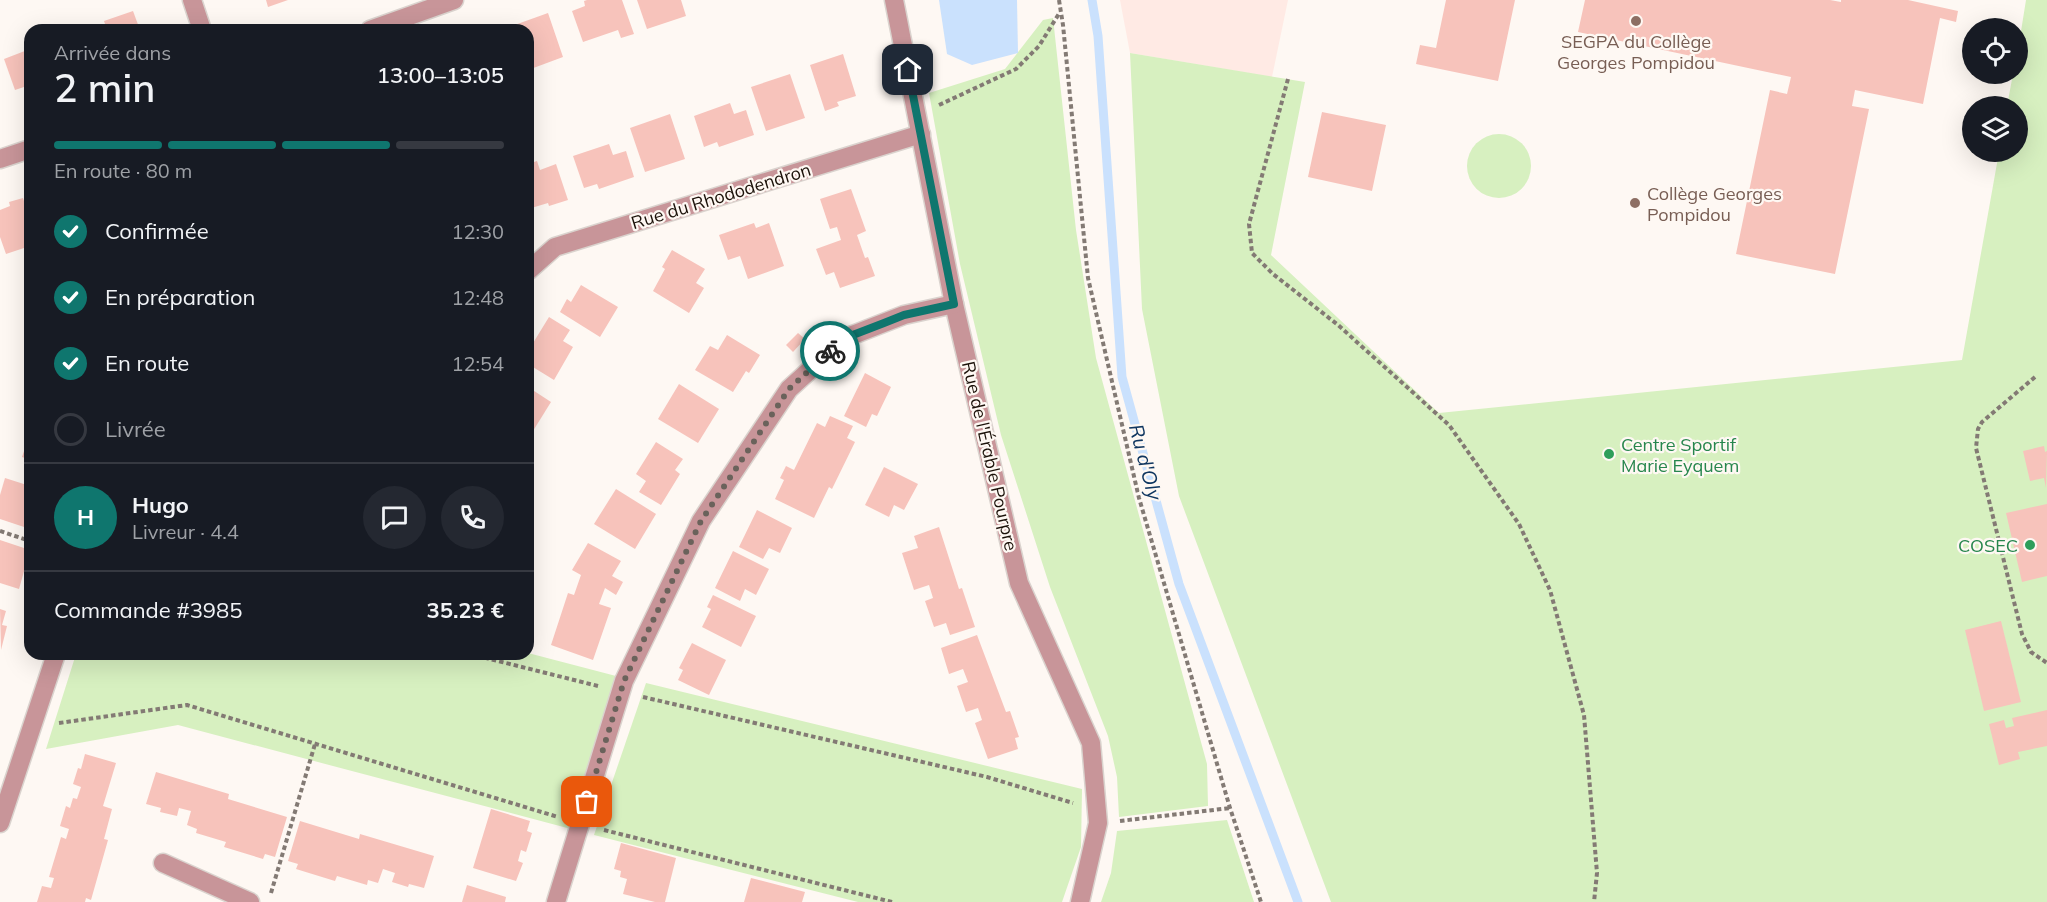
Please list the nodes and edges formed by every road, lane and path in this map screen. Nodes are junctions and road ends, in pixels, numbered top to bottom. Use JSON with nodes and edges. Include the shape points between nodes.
{"nodes":[{"id":1,"x":192,"y":0,"type":"edge"},
{"id":2,"x":454,"y":0,"type":"edge"},
{"id":3,"x":894,"y":0,"type":"edge"},
{"id":4,"x":1059,"y":0,"type":"edge"},
{"id":5,"x":1061,"y":11,"type":"junction"},
{"id":6,"x":200,"y":24,"type":"edge"},
{"id":7,"x":387,"y":24,"type":"edge"},
{"id":8,"x":1288,"y":79,"type":"dead end"},
{"id":9,"x":919,"y":125,"type":"junction"},
{"id":10,"x":24,"y":151,"type":"edge"},
{"id":11,"x":0,"y":159,"type":"edge"},
{"id":12,"x":534,"y":266,"type":"edge"},
{"id":13,"x":954,"y":304,"type":"junction"},
{"id":14,"x":2035,"y":377,"type":"dead end"},
{"id":15,"x":0,"y":531,"type":"edge"},
{"id":16,"x":24,"y":539,"type":"edge"},
{"id":17,"x":54,"y":660,"type":"edge"},
{"id":18,"x":494,"y":660,"type":"edge"},
{"id":19,"x":2047,"y":663,"type":"edge"},
{"id":20,"x":621,"y":691,"type":"junction"},
{"id":21,"x":32,"y":727,"type":"junction"},
{"id":22,"x":315,"y":744,"type":"junction"},
{"id":23,"x":1230,"y":808,"type":"junction"},
{"id":24,"x":567,"y":820,"type":"dead end"},
{"id":25,"x":1098,"y":823,"type":"junction"},
{"id":26,"x":0,"y":824,"type":"edge"},
{"id":27,"x":597,"y":829,"type":"dead end"},
{"id":28,"x":163,"y":863,"type":"dead end"},
{"id":29,"x":250,"y":902,"type":"edge"},
{"id":30,"x":268,"y":902,"type":"edge"},
{"id":31,"x":556,"y":902,"type":"edge"},
{"id":32,"x":892,"y":902,"type":"edge"},
{"id":33,"x":1080,"y":902,"type":"edge"},
{"id":34,"x":1261,"y":902,"type":"edge"},
{"id":35,"x":1594,"y":902,"type":"edge"}],
"edges":[{"from":1,"to":6,"type":"street"},
{"from":2,"to":7,"type":"street"},
{"from":3,"to":9,"type":"street","name":"Rue de l'Érable Pourpre"},
{"from":4,"to":5,"type":"path"},
{"from":5,"to":9,"type":"path","via":[[1040,46],[1016,69]]},
{"from":5,"to":23,"type":"path","via":[[1088,278],[1139,498]]},
{"from":8,"to":35,"type":"path","via":[[1249,224],[1252,253],[1449,425],[1519,525],[1550,590],[1584,715],[1596,873]]},
{"from":9,"to":12,"type":"street","name":"Rue du Rhododendron","via":[[555,247]]},
{"from":9,"to":13,"type":"street","name":"Rue de l'Érable Pourpre"},
{"from":10,"to":11,"type":"street"},
{"from":13,"to":20,"type":"street","via":[[904,315],[845,338],[789,389],[701,521]]},
{"from":13,"to":25,"type":"street","name":"Rue de l'Érable Pourpre","via":[[1019,583],[1091,742]]},
{"from":14,"to":19,"type":"path","via":[[1982,422],[1976,448],[2022,634],[2031,652]]},
{"from":15,"to":16,"type":"path"},
{"from":17,"to":21,"type":"street"},
{"from":18,"to":20,"type":"path"},
{"from":20,"to":25,"type":"path","via":[[987,777],[1077,804]]},
{"from":20,"to":31,"type":"street"},
{"from":21,"to":22,"type":"path","via":[[187,705]]},
{"from":21,"to":26,"type":"street"},
{"from":22,"to":24,"type":"path"},
{"from":22,"to":30,"type":"path"},
{"from":23,"to":25,"type":"path"},
{"from":23,"to":34,"type":"path"},
{"from":25,"to":33,"type":"street","name":"Rue de l'Érable Pourpre"},
{"from":27,"to":32,"type":"path"},
{"from":28,"to":29,"type":"street"}]}
